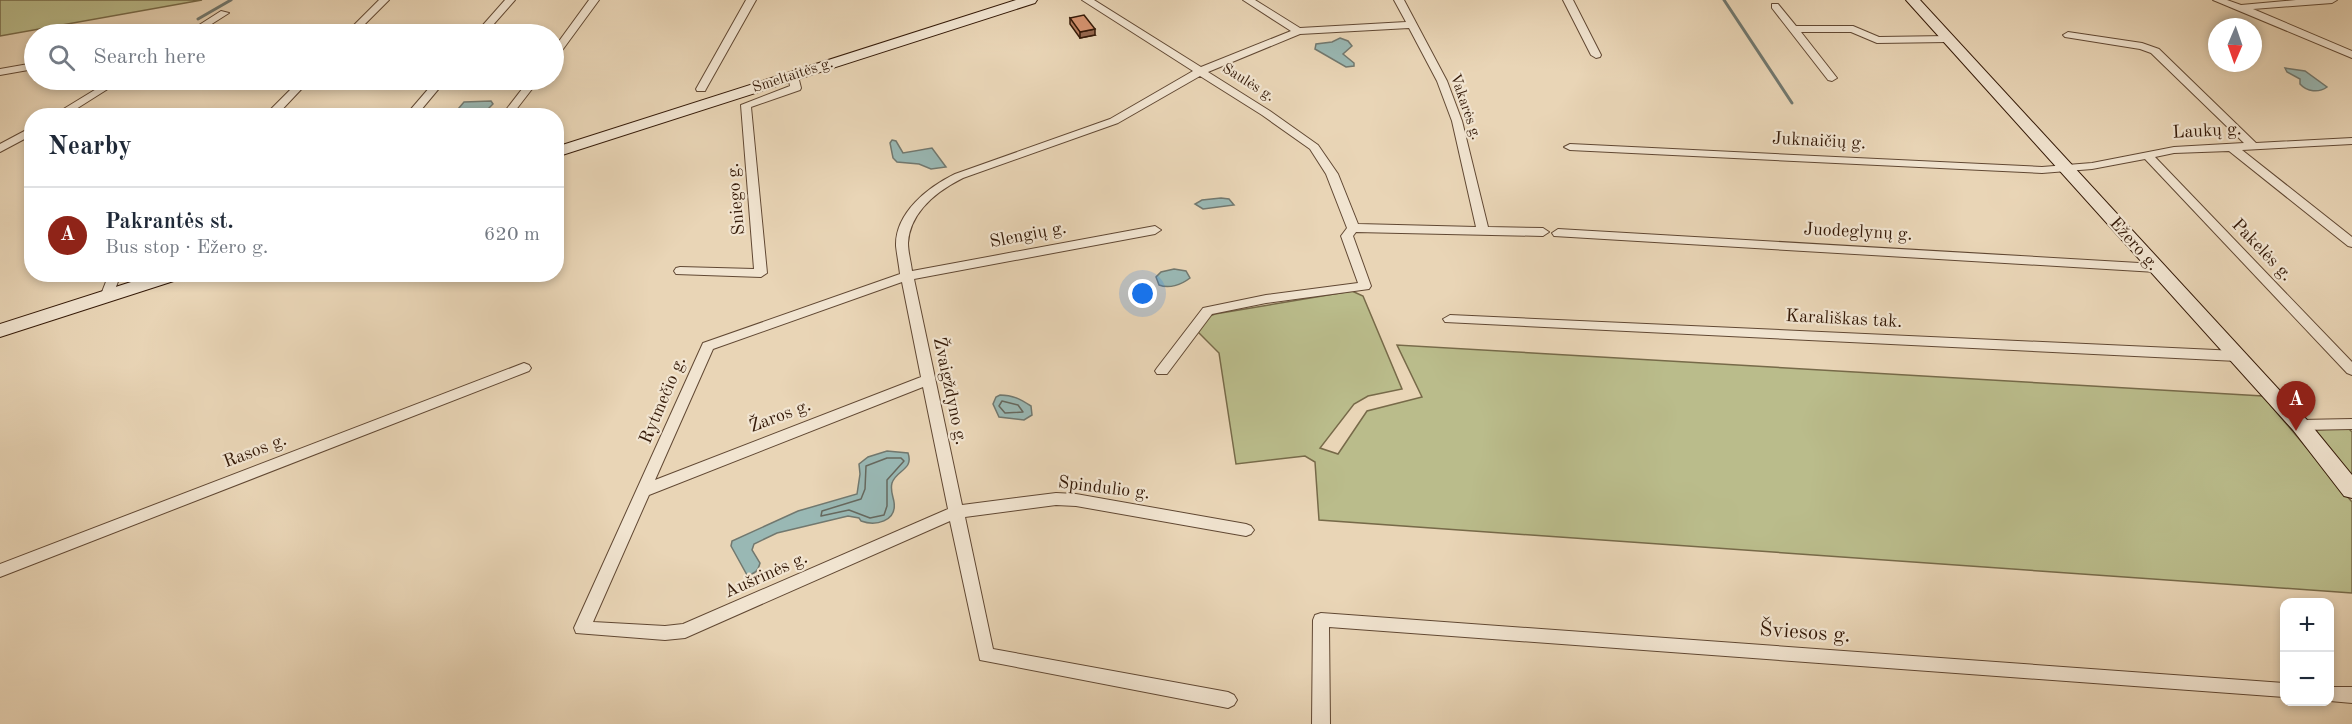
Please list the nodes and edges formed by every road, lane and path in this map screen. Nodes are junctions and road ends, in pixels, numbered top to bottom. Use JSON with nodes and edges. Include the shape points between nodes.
{"nodes":[{"id":1,"x":384,"y":0,"type":"edge"},
{"id":2,"x":510,"y":0,"type":"edge"},
{"id":3,"x":594,"y":0,"type":"edge"},
{"id":4,"x":751,"y":0,"type":"edge"},
{"id":5,"x":1030,"y":0,"type":"edge"},
{"id":6,"x":1087,"y":0,"type":"edge"},
{"id":7,"x":1248,"y":0,"type":"edge"},
{"id":8,"x":1399,"y":0,"type":"edge"},
{"id":9,"x":1568,"y":0,"type":"edge"},
{"id":10,"x":1914,"y":0,"type":"edge"},
{"id":11,"x":2218,"y":0,"type":"edge"},
{"id":12,"x":2332,"y":0,"type":"edge"},
{"id":13,"x":1775,"y":6,"type":"dead end"},
{"id":14,"x":2241,"y":8,"type":"junction"},
{"id":15,"x":225,"y":13,"type":"dead end"},
{"id":16,"x":207,"y":24,"type":"edge"},
{"id":17,"x":360,"y":24,"type":"edge"},
{"id":18,"x":489,"y":24,"type":"edge"},
{"id":19,"x":1412,"y":25,"type":"junction"},
{"id":20,"x":1795,"y":29,"type":"junction"},
{"id":21,"x":1298,"y":31,"type":"junction"},
{"id":22,"x":2068,"y":35,"type":"dead end"},
{"id":23,"x":1948,"y":39,"type":"junction"},
{"id":24,"x":564,"y":40,"type":"edge"},
{"id":25,"x":1596,"y":55,"type":"dead end"},
{"id":26,"x":2352,"y":55,"type":"edge"},
{"id":27,"x":24,"y":68,"type":"edge"},
{"id":28,"x":1201,"y":71,"type":"junction"},
{"id":29,"x":0,"y":72,"type":"edge"},
{"id":30,"x":793,"y":76,"type":"junction"},
{"id":31,"x":1832,"y":78,"type":"dead end"},
{"id":32,"x":701,"y":89,"type":"dead end"},
{"id":33,"x":100,"y":90,"type":"edge"},
{"id":34,"x":295,"y":90,"type":"edge"},
{"id":35,"x":432,"y":90,"type":"edge"},
{"id":36,"x":526,"y":90,"type":"edge"},
{"id":37,"x":70,"y":108,"type":"edge"},
{"id":38,"x":277,"y":108,"type":"edge"},
{"id":39,"x":417,"y":108,"type":"edge"},
{"id":40,"x":512,"y":108,"type":"edge"},
{"id":41,"x":24,"y":132,"type":"edge"},
{"id":42,"x":24,"y":135,"type":"edge"},
{"id":43,"x":0,"y":137,"type":"edge"},
{"id":44,"x":2352,"y":141,"type":"edge"},
{"id":45,"x":1570,"y":147,"type":"dead end"},
{"id":46,"x":2254,"y":147,"type":"junction"},
{"id":47,"x":2233,"y":148,"type":"junction"},
{"id":48,"x":0,"y":149,"type":"edge"},
{"id":49,"x":564,"y":149,"type":"edge"},
{"id":50,"x":2146,"y":154,"type":"junction"},
{"id":51,"x":2066,"y":169,"type":"junction"},
{"id":52,"x":1353,"y":228,"type":"junction"},
{"id":53,"x":1155,"y":230,"type":"dead end"},
{"id":54,"x":1483,"y":231,"type":"junction"},
{"id":55,"x":1543,"y":232,"type":"dead end"},
{"id":56,"x":1558,"y":233,"type":"dead end"},
{"id":57,"x":2352,"y":243,"type":"edge"},
{"id":58,"x":2156,"y":268,"type":"junction"},
{"id":59,"x":680,"y":271,"type":"dead end"},
{"id":60,"x":907,"y":276,"type":"junction"},
{"id":61,"x":112,"y":282,"type":"edge"},
{"id":62,"x":152,"y":282,"type":"edge"},
{"id":63,"x":106,"y":297,"type":"junction"},
{"id":64,"x":1450,"y":319,"type":"dead end"},
{"id":65,"x":0,"y":331,"type":"edge"},
{"id":66,"x":2237,"y":356,"type":"junction"},
{"id":67,"x":524,"y":368,"type":"dead end"},
{"id":68,"x":1162,"y":370,"type":"dead end"},
{"id":69,"x":2352,"y":370,"type":"edge"},
{"id":70,"x":929,"y":379,"type":"junction"},
{"id":71,"x":2352,"y":424,"type":"edge"},
{"id":72,"x":2300,"y":425,"type":"junction"},
{"id":73,"x":646,"y":490,"type":"junction"},
{"id":74,"x":2352,"y":490,"type":"edge"},
{"id":75,"x":957,"y":512,"type":"junction"},
{"id":76,"x":1246,"y":530,"type":"dead end"},
{"id":77,"x":0,"y":571,"type":"edge"},
{"id":78,"x":582,"y":628,"type":"joint"},
{"id":79,"x":2280,"y":690,"type":"edge"},
{"id":80,"x":2334,"y":694,"type":"edge"},
{"id":81,"x":2352,"y":695,"type":"edge"},
{"id":82,"x":1228,"y":700,"type":"dead end"},
{"id":83,"x":1321,"y":724,"type":"edge"}],
"edges":[{"from":1,"to":17,"type":"street"},
{"from":2,"to":18,"type":"street"},
{"from":3,"to":24,"type":"street"},
{"from":4,"to":32,"type":"street"},
{"from":5,"to":30,"type":"main road","name":"Smeltaitės g."},
{"from":6,"to":28,"type":"street","name":"Saulės g."},
{"from":7,"to":21,"type":"street"},
{"from":8,"to":19,"type":"street","name":"Vakarės g."},
{"from":9,"to":25,"type":"street"},
{"from":10,"to":23,"type":"main road","name":"Ežero g."},
{"from":11,"to":14,"type":"street"},
{"from":12,"to":14,"type":"street"},
{"from":13,"to":20,"type":"street"},
{"from":14,"to":26,"type":"street"},
{"from":15,"to":16,"type":"street"},
{"from":19,"to":21,"type":"street","name":"Žvaigždyno g."},
{"from":19,"to":54,"type":"street","name":"Vakarės g.","via":[[1442,81],[1457,121]]},
{"from":20,"to":23,"type":"street","via":[[1853,29],[1877,40]]},
{"from":20,"to":31,"type":"street"},
{"from":21,"to":28,"type":"street","name":"Žvaigždyno g."},
{"from":22,"to":46,"type":"street","via":[[2155,51]]},
{"from":23,"to":51,"type":"main road","name":"Ežero g."},
{"from":27,"to":29,"type":"street"},
{"from":28,"to":52,"type":"street","name":"Saulės g.","via":[[1314,147],[1332,174]]},
{"from":28,"to":60,"type":"street","name":"Žvaigždyno g.","via":[[1114,122],[941,185],[908,219],[902,244]]},
{"from":30,"to":49,"type":"main road","name":"Smeltaitės g."},
{"from":30,"to":59,"type":"street","name":"Sniego g.","via":[[796,88],[746,105],[761,273]]},
{"from":33,"to":37,"type":"street"},
{"from":34,"to":38,"type":"street"},
{"from":35,"to":39,"type":"street"},
{"from":36,"to":40,"type":"street"},
{"from":41,"to":43,"type":"street"},
{"from":42,"to":48,"type":"street"},
{"from":44,"to":46,"type":"street","name":"Laukų g."},
{"from":45,"to":51,"type":"street","name":"Juknaičių g."},
{"from":46,"to":47,"type":"street","name":"Laukų g."},
{"from":47,"to":50,"type":"street","name":"Laukų g."},
{"from":47,"to":57,"type":"street"},
{"from":50,"to":51,"type":"street","name":"Laukų g."},
{"from":50,"to":69,"type":"street","name":"Pakelės g."},
{"from":51,"to":58,"type":"main road","name":"Ežero g."},
{"from":52,"to":54,"type":"street"},
{"from":52,"to":68,"type":"street","name":"Saulės g.","via":[[1347,236],[1365,285],[1208,311]]},
{"from":53,"to":60,"type":"street","name":"Slengių g."},
{"from":54,"to":55,"type":"street"},
{"from":56,"to":58,"type":"street","name":"Juodeglynų g."},
{"from":58,"to":66,"type":"main road","name":"Ežero g."},
{"from":60,"to":70,"type":"street","name":"Žvaigždyno g."},
{"from":60,"to":73,"type":"street","name":"Rytmečio g.","via":[[708,346]]},
{"from":61,"to":63,"type":"street"},
{"from":62,"to":63,"type":"main road"},
{"from":63,"to":65,"type":"main road"},
{"from":64,"to":66,"type":"street","name":"Karališkas tak."},
{"from":66,"to":72,"type":"main road","name":"Ežero g."},
{"from":67,"to":77,"type":"street","name":"Rasos g."},
{"from":70,"to":73,"type":"street","name":"Žaros g."},
{"from":70,"to":75,"type":"street","name":"Žvaigždyno g."},
{"from":71,"to":72,"type":"street"},
{"from":72,"to":74,"type":"main road","name":"Ežero g."},
{"from":73,"to":78,"type":"street","name":"Rytmečio g."},
{"from":75,"to":76,"type":"street","name":"Spindulio g.","via":[[1056,499]]},
{"from":75,"to":78,"type":"street","name":"Aušrinės g.","via":[[685,631]]},
{"from":75,"to":82,"type":"street","name":"Žvaigždyno g.","via":[[986,655]]},
{"from":79,"to":83,"type":"street","name":"Šviesos g.","via":[[1322,620]]},
{"from":80,"to":81,"type":"street"}]}
